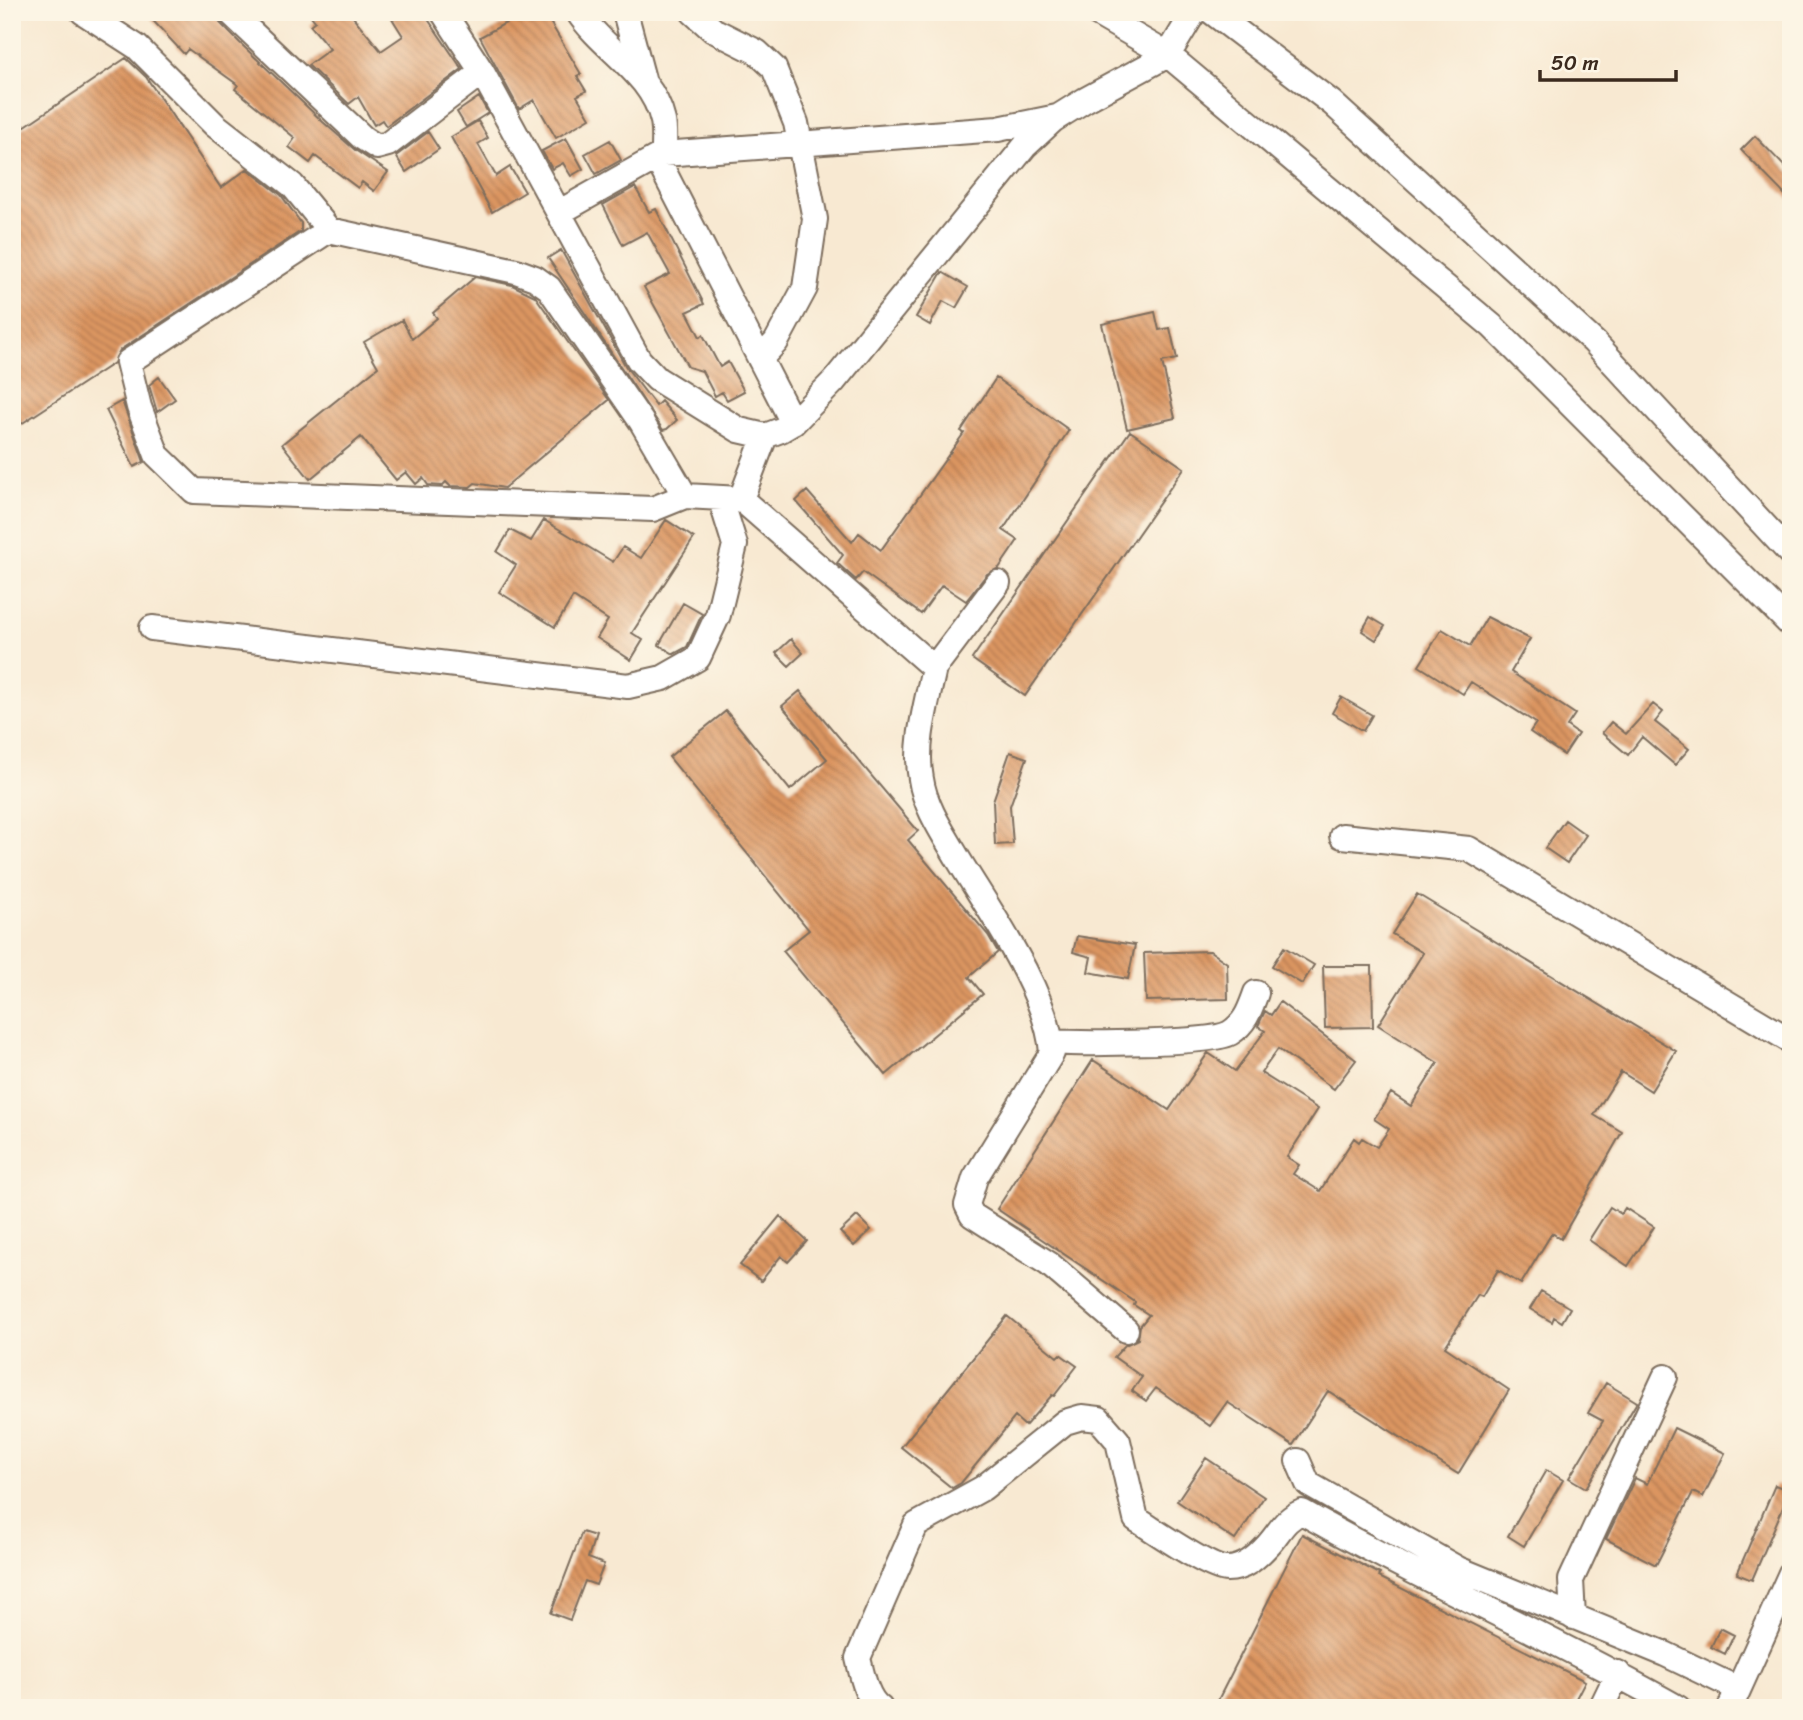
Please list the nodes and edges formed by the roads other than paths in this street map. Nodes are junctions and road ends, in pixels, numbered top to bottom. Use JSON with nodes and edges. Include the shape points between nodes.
{"nodes":[{"id":1,"x":83,"y":12,"type":"edge"},
{"id":2,"x":230,"y":12,"type":"edge"},
{"id":3,"x":443,"y":12,"type":"edge"},
{"id":4,"x":578,"y":12,"type":"edge"},
{"id":5,"x":625,"y":12,"type":"edge"},
{"id":6,"x":693,"y":12,"type":"edge"},
{"id":7,"x":1094,"y":12,"type":"edge"},
{"id":8,"x":1194,"y":12,"type":"edge"},
{"id":9,"x":1212,"y":12,"type":"edge"},
{"id":10,"x":1168,"y":55,"type":"junction"},
{"id":11,"x":482,"y":72,"type":"junction"},
{"id":12,"x":643,"y":80,"type":"junction"},
{"id":13,"x":1059,"y":117,"type":"junction"},
{"id":14,"x":799,"y":144,"type":"junction"},
{"id":15,"x":663,"y":154,"type":"junction"},
{"id":16,"x":560,"y":212,"type":"junction"},
{"id":17,"x":330,"y":230,"type":"junction"},
{"id":18,"x":760,"y":359,"type":"junction"},
{"id":19,"x":793,"y":423,"type":"junction"},
{"id":20,"x":765,"y":436,"type":"junction"},
{"id":21,"x":685,"y":496,"type":"junction"},
{"id":22,"x":731,"y":499,"type":"junction"},
{"id":23,"x":1791,"y":554,"type":"edge"},
{"id":24,"x":998,"y":583,"type":"dead end"},
{"id":25,"x":1791,"y":625,"type":"edge"},
{"id":26,"x":152,"y":628,"type":"dead end"},
{"id":27,"x":934,"y":668,"type":"junction"},
{"id":28,"x":1342,"y":836,"type":"dead end"},
{"id":29,"x":1256,"y":993,"type":"dead end"},
{"id":30,"x":1791,"y":1041,"type":"edge"},
{"id":31,"x":1051,"y":1042,"type":"junction"},
{"id":32,"x":1126,"y":1330,"type":"dead end"},
{"id":33,"x":1665,"y":1377,"type":"dead end"},
{"id":34,"x":1298,"y":1461,"type":"dead end"},
{"id":35,"x":1791,"y":1573,"type":"edge"},
{"id":36,"x":1573,"y":1616,"type":"junction"},
{"id":37,"x":1618,"y":1673,"type":"junction"},
{"id":38,"x":1734,"y":1698,"type":"edge"},
{"id":39,"x":880,"y":1708,"type":"edge"},
{"id":40,"x":1601,"y":1708,"type":"edge"},
{"id":41,"x":1678,"y":1708,"type":"edge"}],
"edges":[{"from":1,"to":17,"type":"street","via":[[137,47],[215,125],[292,185]]},
{"from":2,"to":11,"type":"street","via":[[377,147],[388,144]]},
{"from":3,"to":11,"type":"street"},
{"from":4,"to":12,"type":"street"},
{"from":5,"to":12,"type":"street"},
{"from":6,"to":14,"type":"street","via":[[774,68],[796,123]]},
{"from":7,"to":10,"type":"street"},
{"from":8,"to":10,"type":"street"},
{"from":9,"to":23,"type":"street","via":[[1332,103],[1594,342]]},
{"from":10,"to":13,"type":"street"},
{"from":10,"to":25,"type":"street","via":[[1492,326]]},
{"from":11,"to":16,"type":"street"},
{"from":12,"to":15,"type":"street","via":[[657,100],[664,125]]},
{"from":13,"to":14,"type":"street","via":[[998,129]]},
{"from":13,"to":19,"type":"street","via":[[1025,146],[834,381]]},
{"from":14,"to":15,"type":"street"},
{"from":14,"to":18,"type":"street","via":[[815,219],[805,288],[776,342]]},
{"from":15,"to":16,"type":"street"},
{"from":15,"to":18,"type":"street","via":[[663,170]]},
{"from":16,"to":20,"type":"street","via":[[639,360],[657,379],[739,430]]},
{"from":17,"to":21,"type":"street","via":[[516,271],[549,288],[641,421]]},
{"from":17,"to":21,"type":"street","via":[[128,362],[157,455],[194,491],[653,509]]},
{"from":18,"to":19,"type":"street"},
{"from":19,"to":20,"type":"street"},
{"from":20,"to":22,"type":"street"},
{"from":21,"to":22,"type":"street"},
{"from":22,"to":26,"type":"street","via":[[735,545],[718,615],[698,658],[663,678],[628,686]]},
{"from":22,"to":27,"type":"street"},
{"from":24,"to":27,"type":"street"},
{"from":27,"to":31,"type":"street","via":[[922,729],[920,779],[939,827],[1026,975]]},
{"from":28,"to":30,"type":"street","via":[[1469,849]]},
{"from":29,"to":31,"type":"street","via":[[1246,1020],[1228,1034],[1138,1042]]},
{"from":31,"to":32,"type":"street","via":[[1052,1053],[975,1178],[967,1205],[972,1215],[1049,1264]]},
{"from":33,"to":36,"type":"street","via":[[1571,1580]]},
{"from":34,"to":36,"type":"street","via":[[1308,1484],[1458,1569]]},
{"from":35,"to":38,"type":"street"},
{"from":36,"to":38,"type":"street"},
{"from":37,"to":39,"type":"street","via":[[1302,1511],[1289,1517],[1246,1565],[1225,1569],[1207,1561],[1136,1519],[1118,1441],[1099,1419],[1082,1417],[1065,1422],[983,1488],[916,1525],[858,1658]]},
{"from":37,"to":40,"type":"street"},
{"from":37,"to":41,"type":"street"}]}
